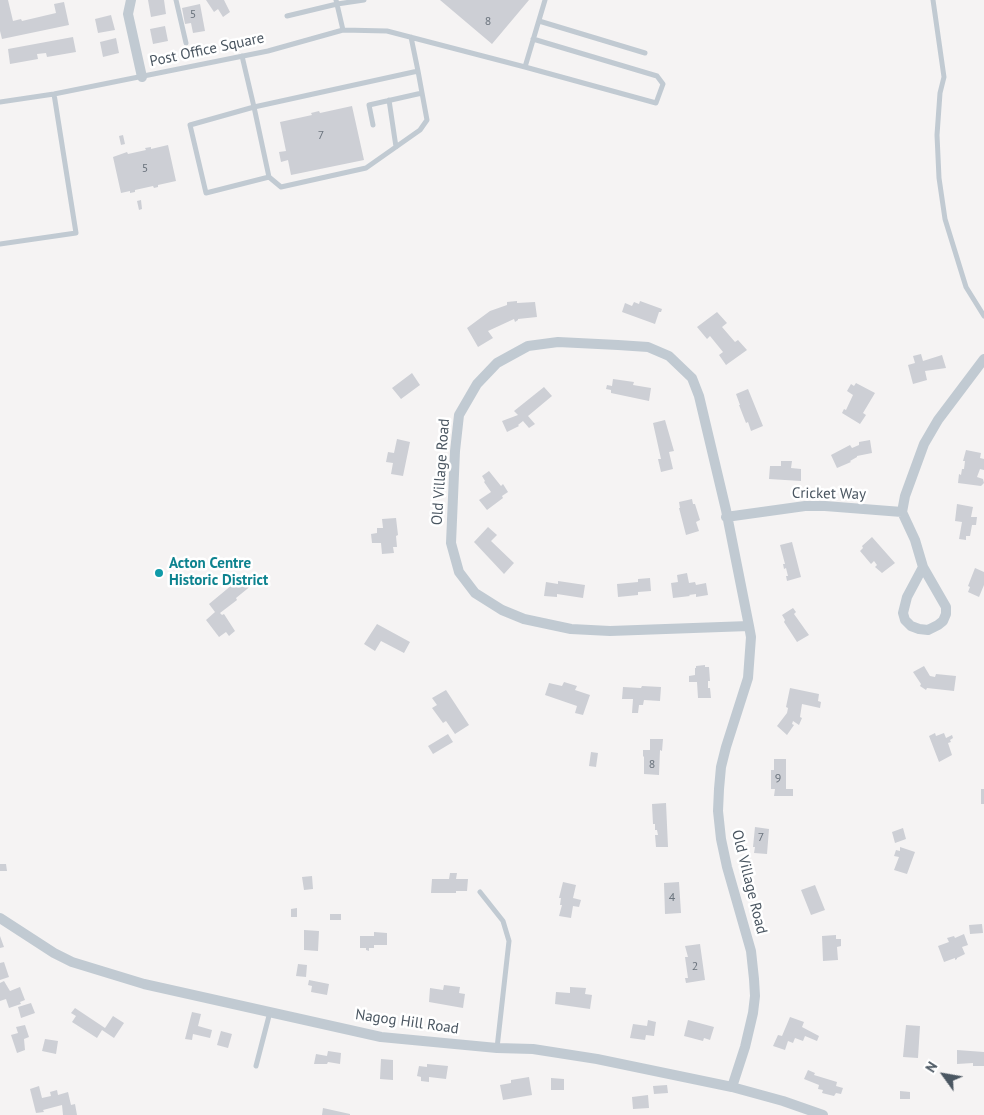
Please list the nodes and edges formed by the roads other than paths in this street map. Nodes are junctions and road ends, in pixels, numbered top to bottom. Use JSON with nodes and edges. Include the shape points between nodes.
{"nodes":[{"id":1,"x":131,"y":0,"type":"edge"},
{"id":2,"x":176,"y":0,"type":"edge"},
{"id":3,"x":364,"y":0,"type":"edge"},
{"id":4,"x":545,"y":0,"type":"edge"},
{"id":5,"x":933,"y":0,"type":"edge"},
{"id":6,"x":336,"y":2,"type":"edge"},
{"id":7,"x":287,"y":16,"type":"dead end"},
{"id":8,"x":539,"y":21,"type":"junction"},
{"id":9,"x":343,"y":30,"type":"junction"},
{"id":10,"x":410,"y":37,"type":"junction"},
{"id":11,"x":533,"y":40,"type":"junction"},
{"id":12,"x":186,"y":43,"type":"dead end"},
{"id":13,"x":645,"y":53,"type":"dead end"},
{"id":14,"x":242,"y":56,"type":"junction"},
{"id":15,"x":525,"y":67,"type":"junction"},
{"id":16,"x":418,"y":71,"type":"junction"},
{"id":17,"x":142,"y":77,"type":"junction"},
{"id":18,"x":422,"y":92,"type":"junction"},
{"id":19,"x":54,"y":94,"type":"junction"},
{"id":20,"x":390,"y":100,"type":"junction"},
{"id":21,"x":0,"y":102,"type":"edge"},
{"id":22,"x":254,"y":107,"type":"junction"},
{"id":23,"x":373,"y":125,"type":"dead end"},
{"id":24,"x":396,"y":147,"type":"junction"},
{"id":25,"x":269,"y":177,"type":"junction"},
{"id":26,"x":0,"y":244,"type":"edge"},
{"id":27,"x":984,"y":316,"type":"edge"},
{"id":28,"x":984,"y":360,"type":"edge"},
{"id":29,"x":902,"y":512,"type":"junction"},
{"id":30,"x":726,"y":517,"type":"junction"},
{"id":31,"x":923,"y":567,"type":"junction"},
{"id":32,"x":749,"y":626,"type":"junction"},
{"id":33,"x":480,"y":892,"type":"dead end"},
{"id":34,"x":0,"y":918,"type":"edge"},
{"id":35,"x":270,"y":1012,"type":"junction"},
{"id":36,"x":497,"y":1048,"type":"junction"},
{"id":37,"x":256,"y":1066,"type":"dead end"},
{"id":38,"x":732,"y":1087,"type":"junction"},
{"id":39,"x":823,"y":1115,"type":"edge"}],
"edges":[{"from":1,"to":17,"type":"street","via":[[128,14]]},
{"from":2,"to":12,"type":"lane"},
{"from":3,"to":6,"type":"lane"},
{"from":4,"to":8,"type":"lane"},
{"from":5,"to":27,"type":"lane","via":[[944,77],[937,135],[939,178],[946,219],[966,287]]},
{"from":6,"to":7,"type":"lane"},
{"from":6,"to":9,"type":"lane"},
{"from":8,"to":11,"type":"lane"},
{"from":8,"to":13,"type":"lane"},
{"from":9,"to":10,"type":"lane","name":"Post Office Square","via":[[387,31]]},
{"from":9,"to":14,"type":"lane","name":"Post Office Square"},
{"from":10,"to":15,"type":"lane","name":"Post Office Square"},
{"from":10,"to":16,"type":"lane"},
{"from":11,"to":15,"type":"lane"},
{"from":11,"to":15,"type":"lane","name":"Post Office Square","via":[[657,76],[663,84],[656,103]]},
{"from":14,"to":17,"type":"lane","name":"Post Office Square"},
{"from":14,"to":22,"type":"lane"},
{"from":16,"to":18,"type":"lane"},
{"from":16,"to":22,"type":"lane"},
{"from":17,"to":19,"type":"lane","name":"Post Office Square"},
{"from":18,"to":20,"type":"lane"},
{"from":18,"to":24,"type":"lane","via":[[427,120],[420,130]]},
{"from":19,"to":21,"type":"lane","name":"Post Office Square"},
{"from":19,"to":26,"type":"lane","via":[[76,233]]},
{"from":20,"to":23,"type":"lane","via":[[369,104]]},
{"from":20,"to":24,"type":"lane"},
{"from":22,"to":25,"type":"lane"},
{"from":22,"to":25,"type":"lane","via":[[190,125],[206,193]]},
{"from":24,"to":25,"type":"lane","via":[[366,168],[281,187]]},
{"from":28,"to":29,"type":"street","via":[[938,420],[924,444]]},
{"from":29,"to":30,"type":"street","name":"Cricket Way","via":[[805,506]]},
{"from":29,"to":31,"type":"street"},
{"from":30,"to":32,"type":"street","name":"Old Village Road"},
{"from":30,"to":32,"type":"street","name":"Old Village Road","via":[[710,440],[692,378],[669,356],[648,347],[558,342],[528,346],[497,364],[477,384],[460,415],[451,543],[458,572],[475,593],[524,619],[571,629],[610,631]]},
{"from":31,"to":31,"type":"street","via":[[907,597],[903,613],[912,626],[928,630],[943,621],[946,607]]},
{"from":32,"to":38,"type":"street","name":"Old Village Road","via":[[748,678],[721,767],[718,811],[727,867],[751,951],[755,996]]},
{"from":33,"to":36,"type":"lane","via":[[503,921],[509,941]]},
{"from":34,"to":35,"type":"street","name":"Nagog Hill Road","via":[[72,962],[144,984]]},
{"from":35,"to":36,"type":"street","name":"Nagog Hill Road","via":[[381,1037]]},
{"from":35,"to":37,"type":"lane"},
{"from":36,"to":38,"type":"street","name":"Nagog Hill Road","via":[[533,1049],[579,1056]]},
{"from":38,"to":39,"type":"street","name":"Nagog Hill Road"}]}
